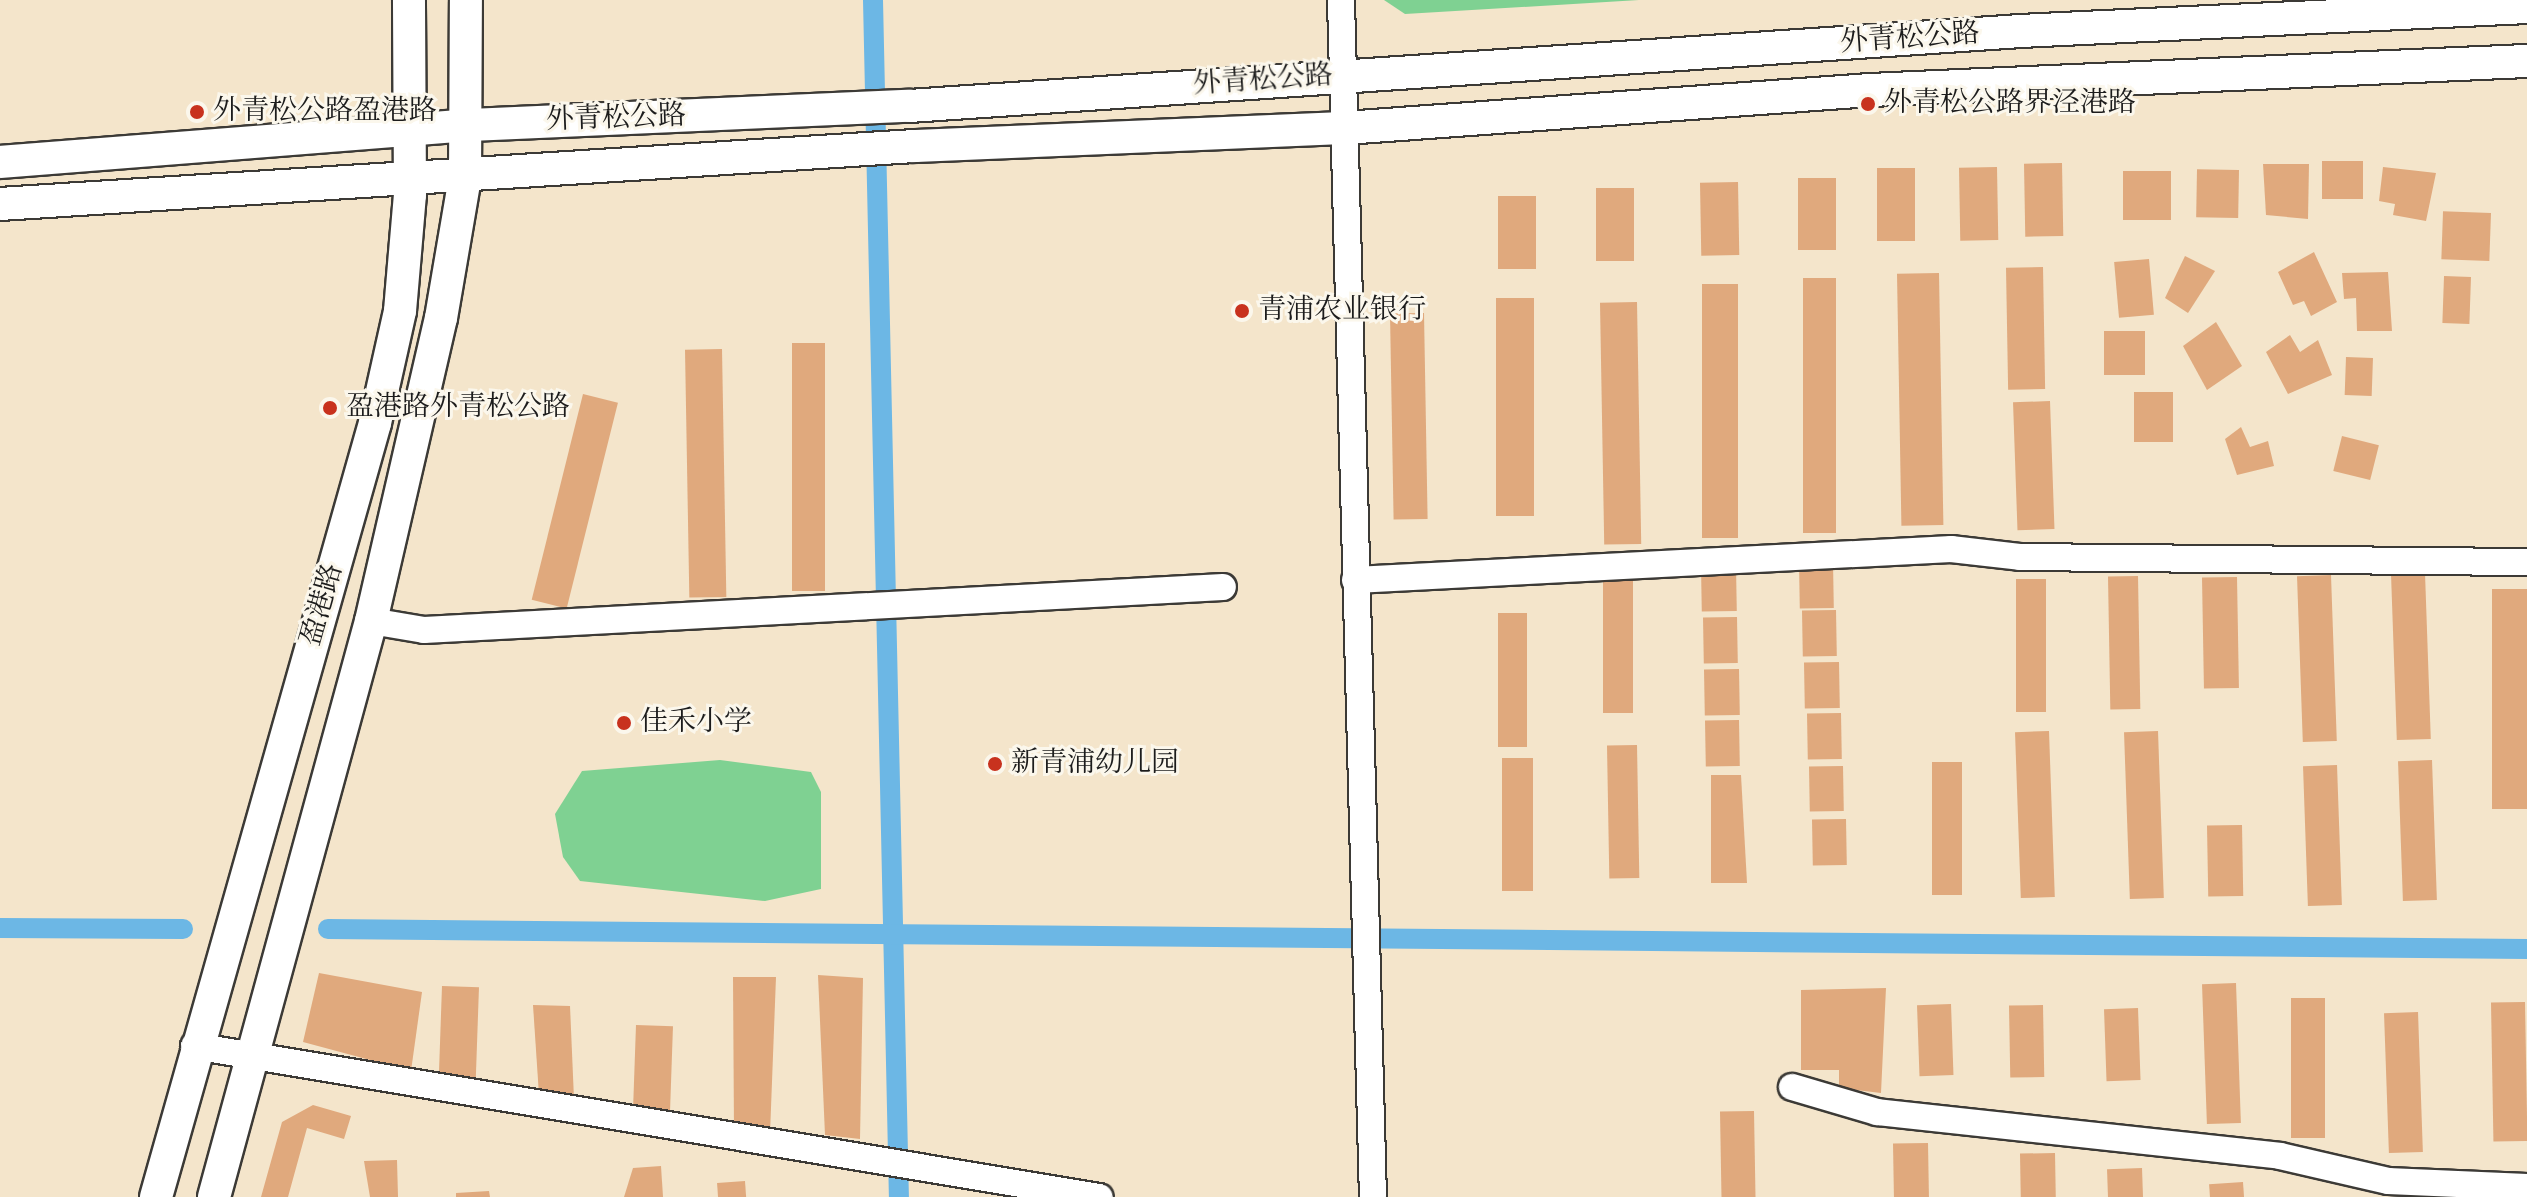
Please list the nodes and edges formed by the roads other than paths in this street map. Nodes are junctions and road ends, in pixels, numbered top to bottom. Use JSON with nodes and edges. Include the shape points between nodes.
{"nodes":[{"id":1,"x":409,"y":0,"type":"edge"},
{"id":2,"x":466,"y":0,"type":"edge"},
{"id":3,"x":1341,"y":0,"type":"edge"},
{"id":4,"x":2527,"y":7,"type":"edge"},
{"id":5,"x":2527,"y":61,"type":"edge"},
{"id":6,"x":1342,"y":76,"type":"junction"},
{"id":7,"x":469,"y":125,"type":"junction"},
{"id":8,"x":1345,"y":128,"type":"junction"},
{"id":9,"x":410,"y":130,"type":"junction"},
{"id":10,"x":0,"y":162,"type":"edge"},
{"id":11,"x":465,"y":177,"type":"junction"},
{"id":12,"x":410,"y":182,"type":"junction"},
{"id":13,"x":0,"y":204,"type":"edge"},
{"id":14,"x":2527,"y":562,"type":"edge"},
{"id":15,"x":1355,"y":580,"type":"junction"},
{"id":16,"x":1223,"y":587,"type":"dead end"},
{"id":17,"x":371,"y":621,"type":"junction"},
{"id":18,"x":194,"y":1046,"type":"junction"},
{"id":19,"x":251,"y":1056,"type":"junction"},
{"id":20,"x":1792,"y":1087,"type":"dead end"},
{"id":21,"x":2527,"y":1187,"type":"edge"},
{"id":22,"x":156,"y":1197,"type":"edge"},
{"id":23,"x":214,"y":1197,"type":"edge"},
{"id":24,"x":1099,"y":1197,"type":"edge"},
{"id":25,"x":1373,"y":1197,"type":"edge"}],
"edges":[{"from":1,"to":9,"type":"main road","name":"盈港路"},
{"from":2,"to":7,"type":"main road","name":"盈港路"},
{"from":3,"to":6,"type":"street"},
{"from":4,"to":6,"type":"main road","name":"外青松公路"},
{"from":5,"to":8,"type":"main road","name":"外青松公路","via":[[1870,90]]},
{"from":6,"to":7,"type":"main road","name":"外青松公路","via":[[822,111]]},
{"from":6,"to":8,"type":"street"},
{"from":7,"to":9,"type":"main road","name":"外青松公路"},
{"from":7,"to":11,"type":"main road","name":"盈港路"},
{"from":8,"to":11,"type":"main road","name":"外青松公路","via":[[914,146]]},
{"from":8,"to":15,"type":"street"},
{"from":9,"to":10,"type":"main road","name":"外青松公路"},
{"from":9,"to":12,"type":"main road","name":"盈港路"},
{"from":11,"to":12,"type":"main road","name":"外青松公路"},
{"from":11,"to":17,"type":"main road","name":"盈港路","via":[[441,318]]},
{"from":12,"to":13,"type":"main road","name":"外青松公路"},
{"from":12,"to":18,"type":"main road","name":"盈港路","via":[[400,311],[375,423]]},
{"from":14,"to":15,"type":"street","via":[[2020,557],[1951,549]]},
{"from":15,"to":25,"type":"street","via":[[1369,909]]},
{"from":16,"to":17,"type":"street","via":[[424,630]]},
{"from":17,"to":19,"type":"main road","name":"盈港路"},
{"from":18,"to":19,"type":"street"},
{"from":18,"to":22,"type":"main road","name":"盈港路"},
{"from":19,"to":23,"type":"main road","name":"盈港路"},
{"from":19,"to":24,"type":"street"},
{"from":20,"to":21,"type":"street","via":[[1877,1112],[2280,1156],[2388,1181]]}]}
